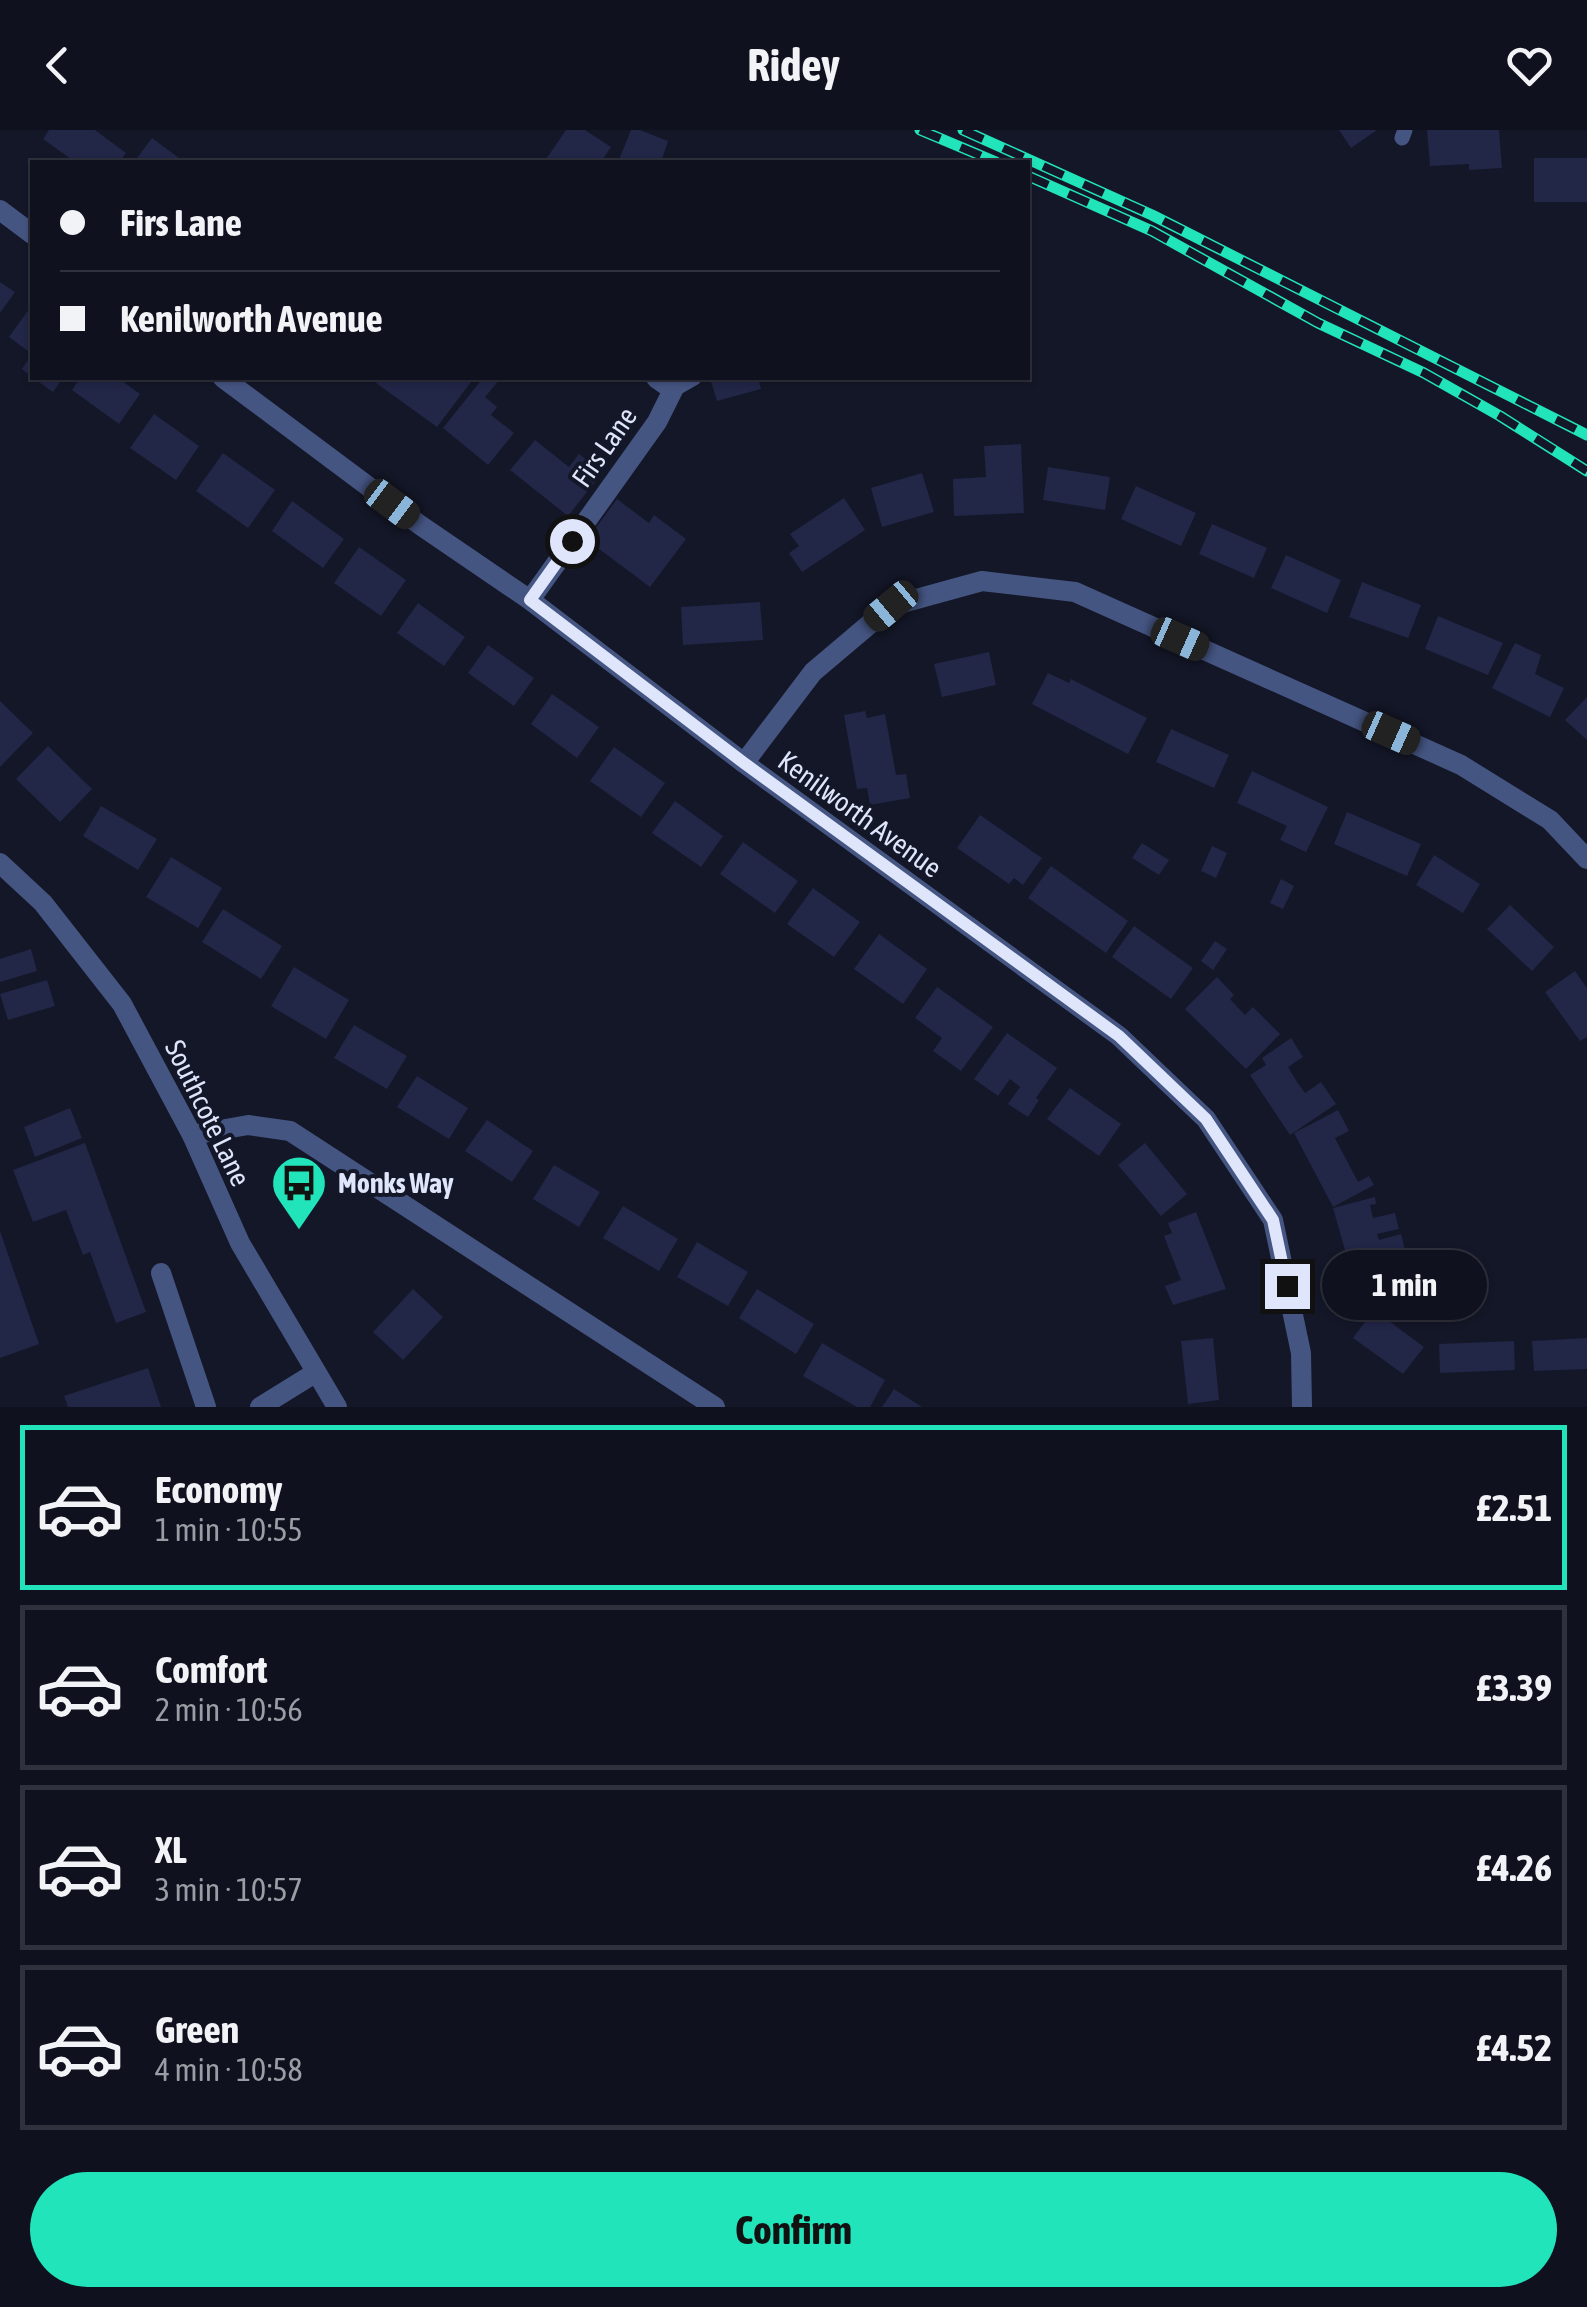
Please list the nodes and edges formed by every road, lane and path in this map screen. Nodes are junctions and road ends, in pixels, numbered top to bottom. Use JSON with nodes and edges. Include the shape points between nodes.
{"nodes":[{"id":1,"x":0,"y":210,"type":"edge"},
{"id":2,"x":30,"y":232,"type":"edge"},
{"id":3,"x":225,"y":380,"type":"edge"},
{"id":4,"x":668,"y":382,"type":"edge"},
{"id":5,"x":530,"y":600,"type":"junction"},
{"id":6,"x":744,"y":763,"type":"junction"},
{"id":7,"x":1587,"y":859,"type":"edge"},
{"id":8,"x":0,"y":864,"type":"edge"},
{"id":9,"x":192,"y":1135,"type":"junction"},
{"id":10,"x":160,"y":1274,"type":"dead end"},
{"id":11,"x":315,"y":1372,"type":"junction"},
{"id":12,"x":206,"y":1407,"type":"edge"},
{"id":13,"x":260,"y":1407,"type":"edge"},
{"id":14,"x":338,"y":1407,"type":"edge"},
{"id":15,"x":715,"y":1407,"type":"edge"},
{"id":16,"x":1302,"y":1407,"type":"edge"}],
"edges":[{"from":1,"to":2,"type":"street"},
{"from":3,"to":5,"type":"street","name":"Kenilworth Avenue"},
{"from":4,"to":5,"type":"street","name":"Firs Lane","via":[[657,422]]},
{"from":5,"to":6,"type":"street","name":"Kenilworth Avenue"},
{"from":6,"to":7,"type":"street","via":[[813,672],[891,606],[982,581],[1075,592],[1462,764],[1550,820]]},
{"from":6,"to":16,"type":"street","name":"Kenilworth Avenue","via":[[1119,1036],[1206,1119],[1273,1220],[1301,1353]]},
{"from":8,"to":9,"type":"street","name":"Southcote Lane","via":[[43,903],[122,1004]]},
{"from":9,"to":11,"type":"street","name":"Southcote Lane","via":[[240,1243]]},
{"from":9,"to":15,"type":"street","via":[[248,1125],[290,1131]]},
{"from":10,"to":12,"type":"street"},
{"from":11,"to":13,"type":"street"},
{"from":11,"to":14,"type":"street","name":"Southcote Lane"}]}
